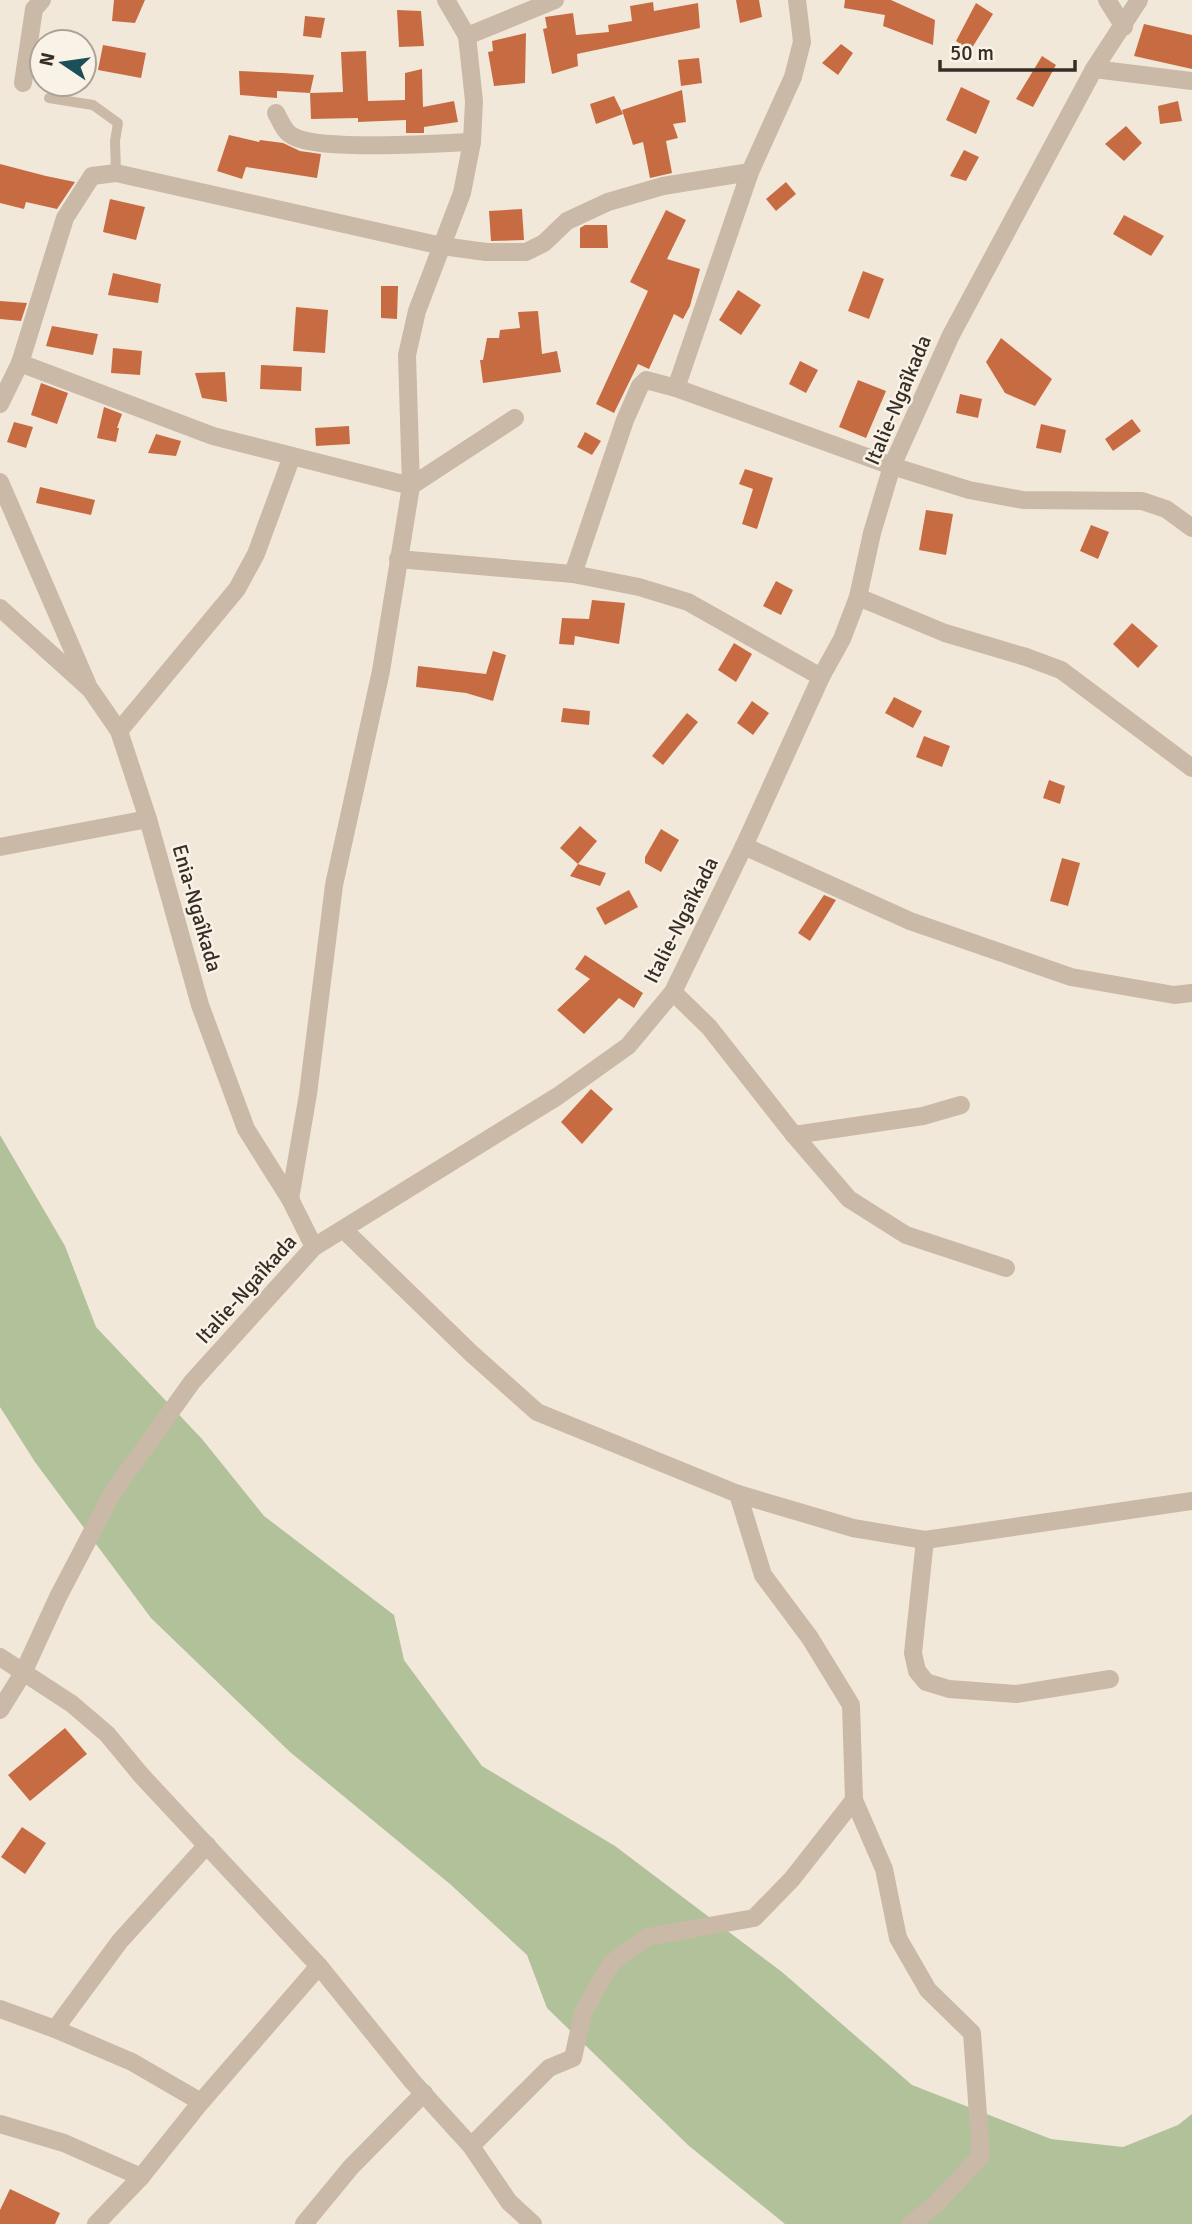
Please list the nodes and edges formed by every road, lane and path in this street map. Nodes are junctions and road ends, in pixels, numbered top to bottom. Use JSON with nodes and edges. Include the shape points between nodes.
{"nodes":[{"id":1,"x":42,"y":0,"type":"edge"},
{"id":2,"x":446,"y":0,"type":"edge"},
{"id":3,"x":555,"y":0,"type":"edge"},
{"id":4,"x":797,"y":0,"type":"edge"},
{"id":5,"x":1108,"y":0,"type":"edge"},
{"id":6,"x":1139,"y":0,"type":"edge"},
{"id":7,"x":1124,"y":27,"type":"junction"},
{"id":8,"x":467,"y":36,"type":"junction"},
{"id":9,"x":1094,"y":69,"type":"junction"},
{"id":10,"x":1192,"y":81,"type":"edge"},
{"id":11,"x":23,"y":83,"type":"dead end"},
{"id":12,"x":49,"y":98,"type":"dead end"},
{"id":13,"x":276,"y":113,"type":"dead end"},
{"id":14,"x":472,"y":142,"type":"junction"},
{"id":15,"x":750,"y":172,"type":"junction"},
{"id":16,"x":116,"y":173,"type":"junction"},
{"id":17,"x":442,"y":246,"type":"junction"},
{"id":18,"x":20,"y":363,"type":"junction"},
{"id":19,"x":676,"y":388,"type":"junction"},
{"id":20,"x":0,"y":404,"type":"edge"},
{"id":21,"x":515,"y":418,"type":"dead end"},
{"id":22,"x":292,"y":456,"type":"junction"},
{"id":23,"x":892,"y":466,"type":"junction"},
{"id":24,"x":0,"y":482,"type":"edge"},
{"id":25,"x":411,"y":485,"type":"junction"},
{"id":26,"x":1192,"y":528,"type":"edge"},
{"id":27,"x":398,"y":559,"type":"junction"},
{"id":28,"x":573,"y":574,"type":"junction"},
{"id":29,"x":858,"y":597,"type":"junction"},
{"id":30,"x":0,"y":608,"type":"edge"},
{"id":31,"x":821,"y":677,"type":"junction"},
{"id":32,"x":89,"y":690,"type":"junction"},
{"id":33,"x":119,"y":732,"type":"junction"},
{"id":34,"x":1192,"y":768,"type":"edge"},
{"id":35,"x":148,"y":819,"type":"junction"},
{"id":36,"x":744,"y":846,"type":"junction"},
{"id":37,"x":0,"y":847,"type":"edge"},
{"id":38,"x":673,"y":992,"type":"junction"},
{"id":39,"x":1192,"y":993,"type":"edge"},
{"id":40,"x":961,"y":1105,"type":"dead end"},
{"id":41,"x":794,"y":1135,"type":"junction"},
{"id":42,"x":290,"y":1199,"type":"junction"},
{"id":43,"x":344,"y":1230,"type":"junction"},
{"id":44,"x":314,"y":1247,"type":"junction"},
{"id":45,"x":1006,"y":1268,"type":"dead end"},
{"id":46,"x":738,"y":1494,"type":"junction"},
{"id":47,"x":1192,"y":1502,"type":"edge"},
{"id":48,"x":925,"y":1540,"type":"junction"},
{"id":49,"x":0,"y":1657,"type":"edge"},
{"id":50,"x":23,"y":1674,"type":"junction"},
{"id":51,"x":1111,"y":1679,"type":"dead end"},
{"id":52,"x":0,"y":1710,"type":"edge"},
{"id":53,"x":854,"y":1801,"type":"junction"},
{"id":54,"x":207,"y":1845,"type":"junction"},
{"id":55,"x":319,"y":1966,"type":"junction"},
{"id":56,"x":0,"y":2010,"type":"edge"},
{"id":57,"x":55,"y":2029,"type":"junction"},
{"id":58,"x":424,"y":2093,"type":"junction"},
{"id":59,"x":201,"y":2102,"type":"junction"},
{"id":60,"x":0,"y":2124,"type":"edge"},
{"id":61,"x":471,"y":2146,"type":"junction"},
{"id":62,"x":141,"y":2177,"type":"junction"},
{"id":63,"x":96,"y":2224,"type":"edge"},
{"id":64,"x":304,"y":2224,"type":"edge"},
{"id":65,"x":533,"y":2224,"type":"edge"},
{"id":66,"x":911,"y":2224,"type":"edge"}],
"edges":[{"from":1,"to":11,"type":"street","via":[[34,9]]},
{"from":2,"to":8,"type":"street"},
{"from":3,"to":8,"type":"street"},
{"from":4,"to":15,"type":"street","via":[[802,42],[793,77]]},
{"from":5,"to":7,"type":"street"},
{"from":6,"to":7,"type":"street","name":"Italie-Ngaîkada"},
{"from":7,"to":9,"type":"street","name":"Italie-Ngaîkada"},
{"from":8,"to":14,"type":"street","via":[[474,102]]},
{"from":9,"to":10,"type":"street"},
{"from":9,"to":23,"type":"street","name":"Italie-Ngaîkada","via":[[951,335]]},
{"from":12,"to":16,"type":"lane","via":[[93,104],[118,122]]},
{"from":13,"to":14,"type":"street","via":[[288,134],[301,141],[342,145]]},
{"from":14,"to":17,"type":"street","via":[[462,193]]},
{"from":15,"to":17,"type":"street","via":[[663,186],[608,202],[568,221],[526,252]]},
{"from":15,"to":19,"type":"street"},
{"from":16,"to":17,"type":"street"},
{"from":16,"to":18,"type":"street","via":[[92,176],[65,218]]},
{"from":17,"to":25,"type":"street","via":[[417,311],[407,355]]},
{"from":18,"to":20,"type":"street"},
{"from":18,"to":22,"type":"street","via":[[214,436]]},
{"from":19,"to":23,"type":"street"},
{"from":19,"to":28,"type":"street","via":[[646,380],[640,386]]},
{"from":21,"to":25,"type":"street"},
{"from":22,"to":25,"type":"street"},
{"from":22,"to":33,"type":"street","via":[[256,554],[237,589]]},
{"from":23,"to":26,"type":"street","via":[[969,490],[1023,500],[1142,501],[1166,509]]},
{"from":23,"to":29,"type":"street","name":"Italie-Ngaîkada"},
{"from":24,"to":32,"type":"street"},
{"from":25,"to":27,"type":"street"},
{"from":27,"to":28,"type":"street"},
{"from":27,"to":42,"type":"street","via":[[382,671],[334,885]]},
{"from":28,"to":31,"type":"street","via":[[688,602]]},
{"from":29,"to":31,"type":"street","name":"Italie-Ngaîkada"},
{"from":29,"to":34,"type":"street","via":[[945,634],[1062,670]]},
{"from":30,"to":32,"type":"street","name":"Enia-Ngaîkada"},
{"from":31,"to":36,"type":"street","name":"Italie-Ngaîkada"},
{"from":32,"to":33,"type":"street","name":"Enia-Ngaîkada"},
{"from":33,"to":35,"type":"street","name":"Enia-Ngaîkada"},
{"from":35,"to":37,"type":"street"},
{"from":35,"to":42,"type":"street","name":"Enia-Ngaîkada","via":[[200,1005],[246,1129]]},
{"from":36,"to":38,"type":"street","name":"Italie-Ngaîkada"},
{"from":36,"to":39,"type":"street","via":[[911,921],[1071,977],[1174,995]]},
{"from":38,"to":41,"type":"street","via":[[709,1027]]},
{"from":38,"to":43,"type":"street","name":"Italie-Ngaîkada","via":[[628,1045],[568,1089]]},
{"from":40,"to":41,"type":"street","via":[[923,1116]]},
{"from":41,"to":45,"type":"street","via":[[849,1199],[906,1235]]},
{"from":42,"to":44,"type":"street","name":"Enia-Ngaîkada"},
{"from":43,"to":44,"type":"street","name":"Italie-Ngaîkada"},
{"from":43,"to":46,"type":"street","via":[[537,1412]]},
{"from":44,"to":50,"type":"street","name":"Italie-Ngaîkada","via":[[192,1382],[113,1492]]},
{"from":46,"to":48,"type":"street","via":[[853,1528]]},
{"from":46,"to":53,"type":"street","via":[[762,1575],[810,1638],[851,1705]]},
{"from":47,"to":48,"type":"street"},
{"from":48,"to":51,"type":"street","via":[[913,1653],[926,1682],[950,1689],[1016,1694]]},
{"from":49,"to":50,"type":"street"},
{"from":50,"to":52,"type":"street","name":"Italie-Ngaîkada"},
{"from":50,"to":54,"type":"street","via":[[72,1704],[107,1734]]},
{"from":53,"to":61,"type":"street","via":[[792,1879],[754,1918],[647,1937],[611,1964],[583,2013],[573,2059],[549,2067]]},
{"from":53,"to":66,"type":"street","via":[[884,1869],[898,1938],[928,1990],[972,2033],[981,2156]]},
{"from":54,"to":55,"type":"street"},
{"from":54,"to":57,"type":"street","via":[[120,1941]]},
{"from":55,"to":58,"type":"street"},
{"from":55,"to":59,"type":"street"},
{"from":56,"to":57,"type":"street"},
{"from":57,"to":59,"type":"street","via":[[132,2062]]},
{"from":58,"to":61,"type":"street"},
{"from":58,"to":64,"type":"street","via":[[351,2167]]},
{"from":59,"to":62,"type":"street"},
{"from":60,"to":62,"type":"street","via":[[64,2143]]},
{"from":61,"to":65,"type":"street","via":[[509,2202]]},
{"from":62,"to":63,"type":"street"}]}
